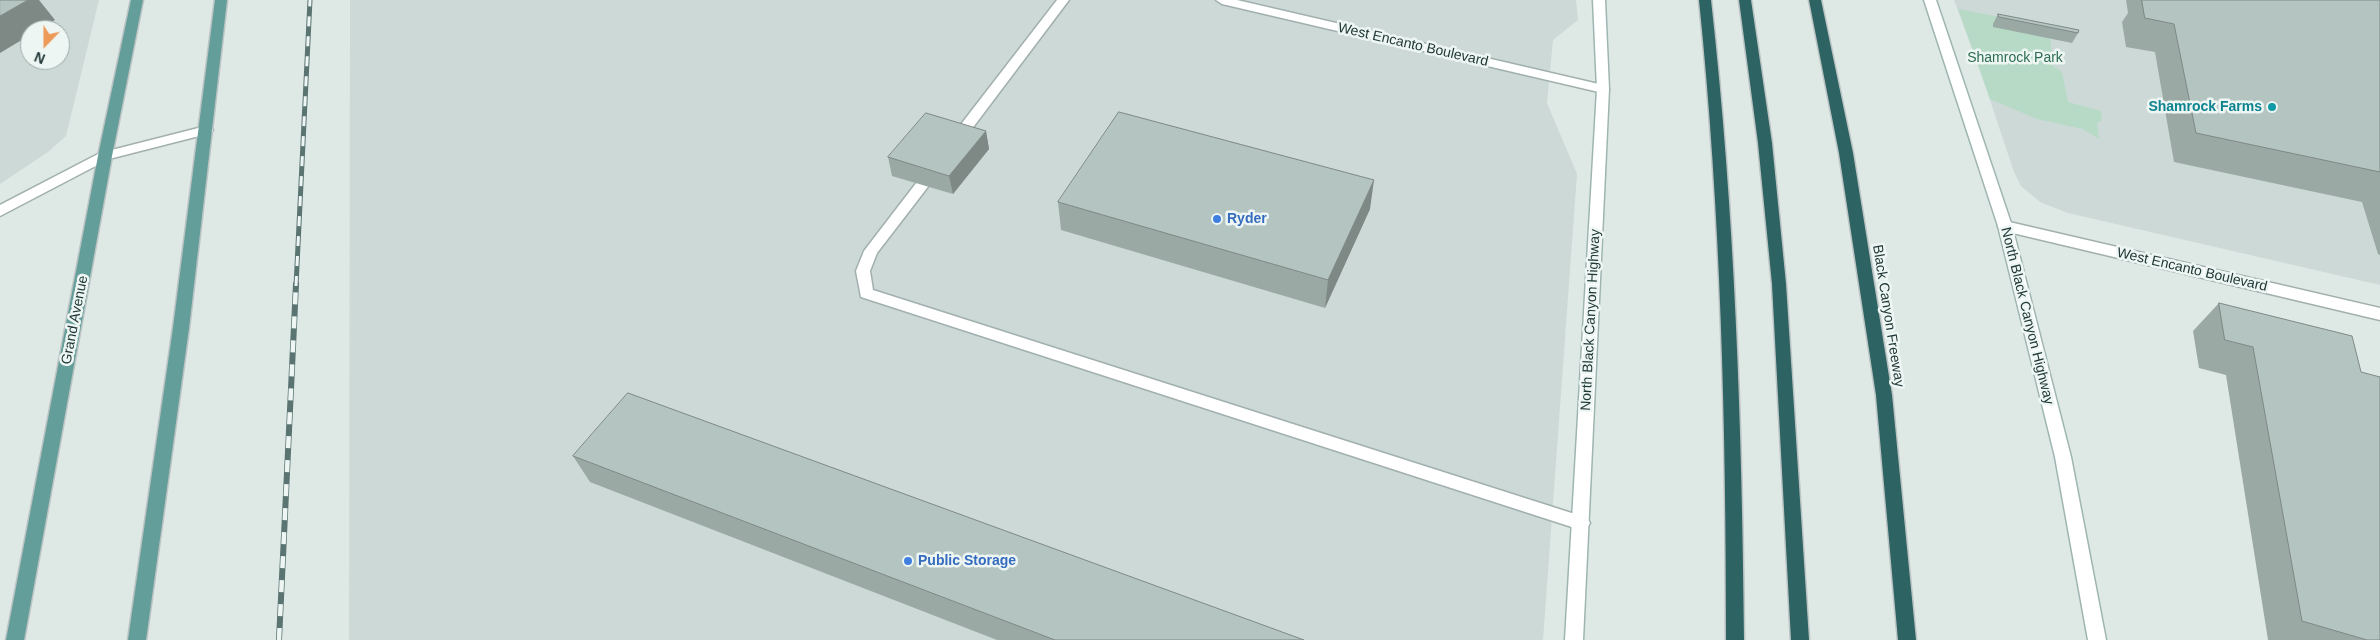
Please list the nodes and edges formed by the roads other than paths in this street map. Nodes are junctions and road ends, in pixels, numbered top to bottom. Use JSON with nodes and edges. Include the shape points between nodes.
{"nodes":[{"id":1,"x":137,"y":0,"type":"edge"},
{"id":2,"x":221,"y":0,"type":"edge"},
{"id":3,"x":1063,"y":0,"type":"edge"},
{"id":4,"x":1222,"y":0,"type":"edge"},
{"id":5,"x":1599,"y":0,"type":"edge"},
{"id":6,"x":1705,"y":0,"type":"edge"},
{"id":7,"x":1745,"y":0,"type":"edge"},
{"id":8,"x":1815,"y":0,"type":"edge"},
{"id":9,"x":1930,"y":0,"type":"edge"},
{"id":10,"x":1603,"y":90,"type":"junction"},
{"id":11,"x":206,"y":130,"type":"junction"},
{"id":12,"x":957,"y":139,"type":"edge"},
{"id":13,"x":106,"y":156,"type":"junction"},
{"id":14,"x":922,"y":185,"type":"edge"},
{"id":15,"x":0,"y":211,"type":"edge"},
{"id":16,"x":2005,"y":226,"type":"junction"},
{"id":17,"x":2380,"y":314,"type":"edge"},
{"id":18,"x":1581,"y":523,"type":"junction"},
{"id":19,"x":15,"y":640,"type":"edge"},
{"id":20,"x":137,"y":640,"type":"edge"},
{"id":21,"x":1574,"y":640,"type":"edge"},
{"id":22,"x":1735,"y":640,"type":"edge"},
{"id":23,"x":1800,"y":640,"type":"edge"},
{"id":24,"x":1907,"y":640,"type":"edge"},
{"id":25,"x":2097,"y":640,"type":"edge"}],
"edges":[{"from":1,"to":13,"type":"main road","name":"Grand Avenue"},
{"from":2,"to":11,"type":"main road"},
{"from":3,"to":12,"type":"main road"},
{"from":4,"to":10,"type":"main road","name":"West Encanto Boulevard"},
{"from":5,"to":10,"type":"main road","name":"North Black Canyon Highway"},
{"from":6,"to":22,"type":"highway","via":[[1722,186],[1731,348]]},
{"from":7,"to":23,"type":"highway","via":[[1766,142],[1779,284]]},
{"from":8,"to":24,"type":"highway","name":"Black Canyon Freeway","via":[[1846,152],[1884,395]]},
{"from":9,"to":16,"type":"main road","name":"North Black Canyon Highway"},
{"from":10,"to":18,"type":"main road","name":"North Black Canyon Highway"},
{"from":11,"to":13,"type":"main road"},
{"from":11,"to":20,"type":"main road"},
{"from":13,"to":15,"type":"main road"},
{"from":13,"to":19,"type":"main road","name":"Grand Avenue"},
{"from":14,"to":18,"type":"main road","via":[[871,251],[863,270],[866,293]]},
{"from":16,"to":17,"type":"main road","name":"West Encanto Boulevard"},
{"from":16,"to":25,"type":"main road","name":"North Black Canyon Highway","via":[[2063,457]]},
{"from":18,"to":21,"type":"main road","name":"North Black Canyon Highway"}]}
